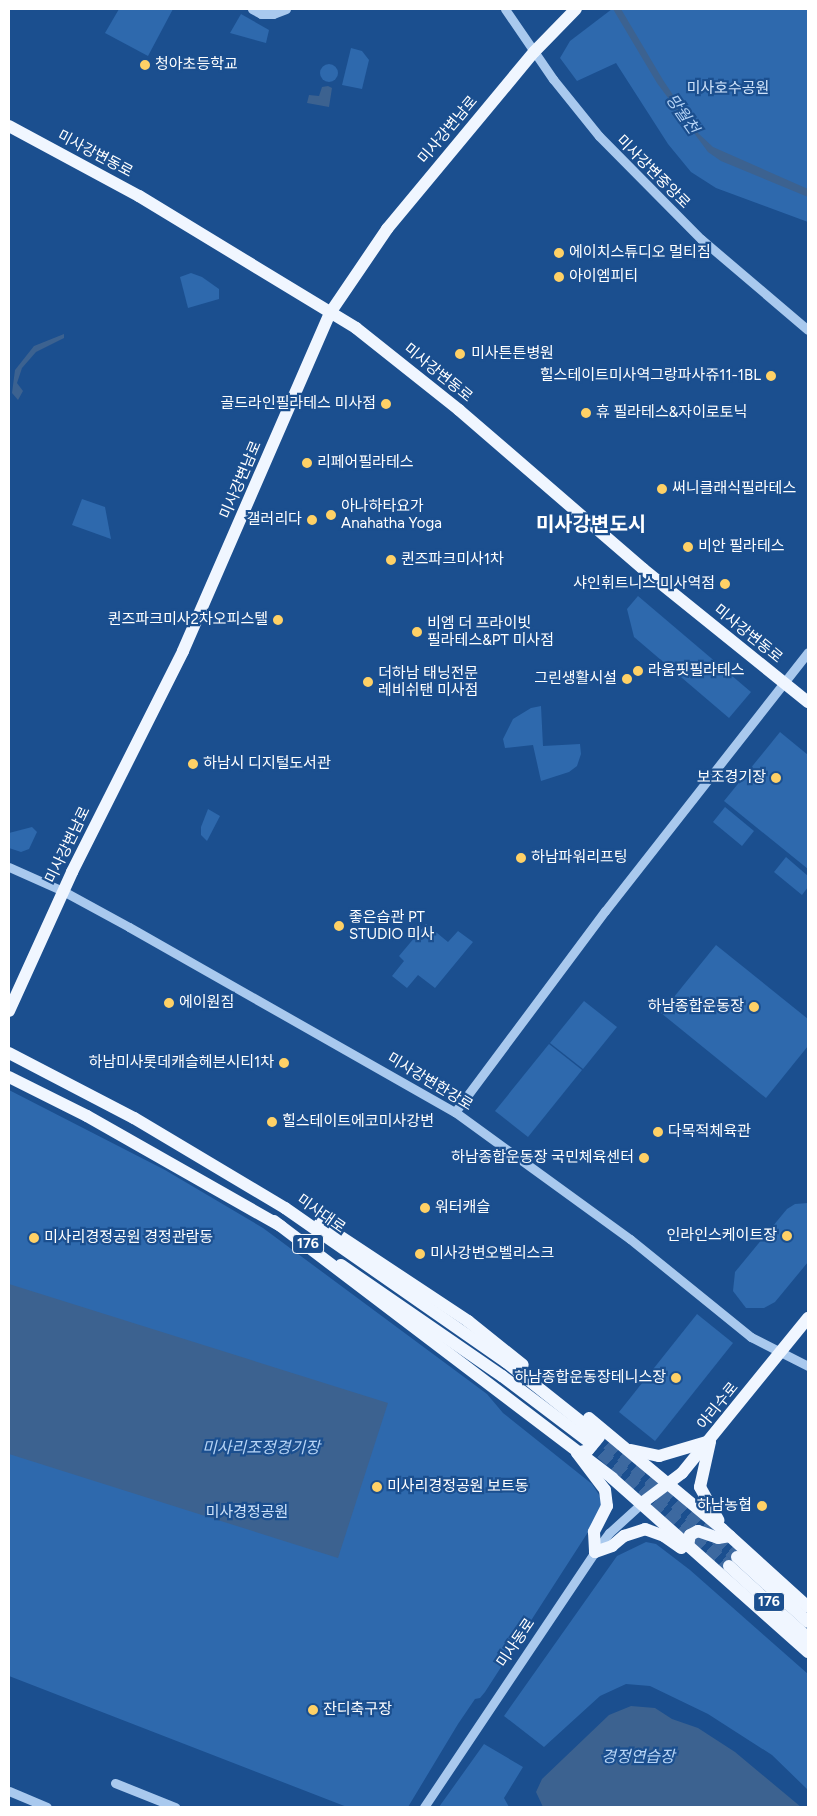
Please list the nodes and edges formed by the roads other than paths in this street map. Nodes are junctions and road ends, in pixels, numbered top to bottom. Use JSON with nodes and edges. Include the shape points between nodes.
{"nodes":[{"id":1,"x":252,"y":9,"type":"edge"},
{"id":2,"x":286,"y":9,"type":"edge"},
{"id":3,"x":505,"y":9,"type":"edge"},
{"id":4,"x":576,"y":9,"type":"edge"},
{"id":5,"x":534,"y":52,"type":"junction"},
{"id":6,"x":9,"y":126,"type":"edge"},
{"id":7,"x":330,"y":313,"type":"junction"},
{"id":8,"x":808,"y":330,"type":"edge"},
{"id":9,"x":808,"y":652,"type":"edge"},
{"id":10,"x":783,"y":683,"type":"junction"},
{"id":11,"x":808,"y":702,"type":"edge"},
{"id":12,"x":9,"y":867,"type":"edge"},
{"id":13,"x":63,"y":891,"type":"junction"},
{"id":14,"x":9,"y":1011,"type":"edge"},
{"id":15,"x":9,"y":1053,"type":"edge"},
{"id":16,"x":9,"y":1077,"type":"edge"},
{"id":17,"x":455,"y":1112,"type":"junction"},
{"id":18,"x":274,"y":1221,"type":"junction"},
{"id":19,"x":808,"y":1318,"type":"edge"},
{"id":20,"x":780,"y":1353,"type":"junction"},
{"id":21,"x":808,"y":1366,"type":"edge"},
{"id":22,"x":593,"y":1433,"type":"junction"},
{"id":23,"x":710,"y":1441,"type":"junction"},
{"id":24,"x":628,"y":1449,"type":"junction"},
{"id":25,"x":577,"y":1453,"type":"junction"},
{"id":26,"x":669,"y":1484,"type":"junction"},
{"id":27,"x":642,"y":1503,"type":"junction"},
{"id":28,"x":726,"y":1532,"type":"junction"},
{"id":29,"x":688,"y":1546,"type":"junction"},
{"id":30,"x":595,"y":1552,"type":"junction"},
{"id":31,"x":701,"y":1558,"type":"junction"},
{"id":32,"x":808,"y":1607,"type":"edge"},
{"id":33,"x":808,"y":1622,"type":"edge"},
{"id":34,"x":808,"y":1638,"type":"edge"},
{"id":35,"x":808,"y":1652,"type":"edge"},
{"id":36,"x":115,"y":1783,"type":"dead end"},
{"id":37,"x":9,"y":1791,"type":"edge"},
{"id":38,"x":47,"y":1807,"type":"edge"},
{"id":39,"x":175,"y":1807,"type":"edge"},
{"id":40,"x":424,"y":1807,"type":"edge"}],
"edges":[{"from":1,"to":2,"type":"street","via":[[261,14]]},
{"from":3,"to":5,"type":"street","name":"미사강변중앙로"},
{"from":4,"to":5,"type":"main road","name":"미사강변남로"},
{"from":5,"to":7,"type":"main road","name":"미사강변남로","via":[[387,228]]},
{"from":5,"to":8,"type":"street","name":"미사강변중앙로","via":[[612,149],[701,239]]},
{"from":6,"to":7,"type":"main road","name":"미사강변동로","via":[[139,196]]},
{"from":7,"to":10,"type":"main road","name":"미사강변동로","via":[[356,328],[459,410],[643,569]]},
{"from":7,"to":13,"type":"main road","name":"미사강변남로","via":[[183,652]]},
{"from":9,"to":10,"type":"street"},
{"from":10,"to":11,"type":"main road","name":"미사강변동로"},
{"from":10,"to":17,"type":"street","via":[[605,911]]},
{"from":12,"to":13,"type":"street","name":"미사강변한강로"},
{"from":13,"to":14,"type":"main road","name":"미사강변남로"},
{"from":13,"to":17,"type":"street","name":"미사강변한강로","via":[[342,1045]]},
{"from":15,"to":22,"type":"main road","name":"미사대로","via":[[134,1118],[285,1208],[310,1217],[468,1321]]},
{"from":16,"to":18,"type":"main road","name":"미사대로","number":"176","via":[[87,1116]]},
{"from":17,"to":20,"type":"street","name":"미사강변한강로","via":[[630,1239],[751,1337]]},
{"from":18,"to":22,"type":"main road","name":"미사대로","number":"176","via":[[495,1371]]},
{"from":18,"to":25,"type":"main road"},
{"from":19,"to":20,"type":"main road","name":"아리수로"},
{"from":20,"to":21,"type":"street","name":"미사강변한강로"},
{"from":20,"to":23,"type":"main road","name":"아리수로"},
{"from":22,"to":24,"type":"main road"},
{"from":22,"to":25,"type":"main road","via":[[596,1443]]},
{"from":23,"to":24,"type":"main road","via":[[660,1456]]},
{"from":23,"to":26,"type":"main road","name":"아리수로"},
{"from":23,"to":28,"type":"main road","via":[[700,1487]]},
{"from":24,"to":26,"type":"main road"},
{"from":25,"to":27,"type":"main road"},
{"from":25,"to":30,"type":"main road","via":[[605,1490],[608,1506],[594,1532]]},
{"from":26,"to":27,"type":"main road","name":"아리수로"},
{"from":26,"to":28,"type":"main road"},
{"from":27,"to":29,"type":"main road"},
{"from":27,"to":30,"type":"street","name":"미사동로","via":[[609,1532]]},
{"from":28,"to":29,"type":"main road","via":[[718,1538],[698,1531],[690,1536]]},
{"from":28,"to":32,"type":"main road"},
{"from":29,"to":31,"type":"main road"},
{"from":30,"to":31,"type":"main road","via":[[645,1529],[664,1536]]},
{"from":30,"to":40,"type":"street","name":"미사동로"},
{"from":31,"to":35,"type":"main road"},
{"from":33,"to":34,"type":"main road","number":"176","via":[[733,1561]]},
{"from":36,"to":39,"type":"street"},
{"from":37,"to":38,"type":"street"}]}
